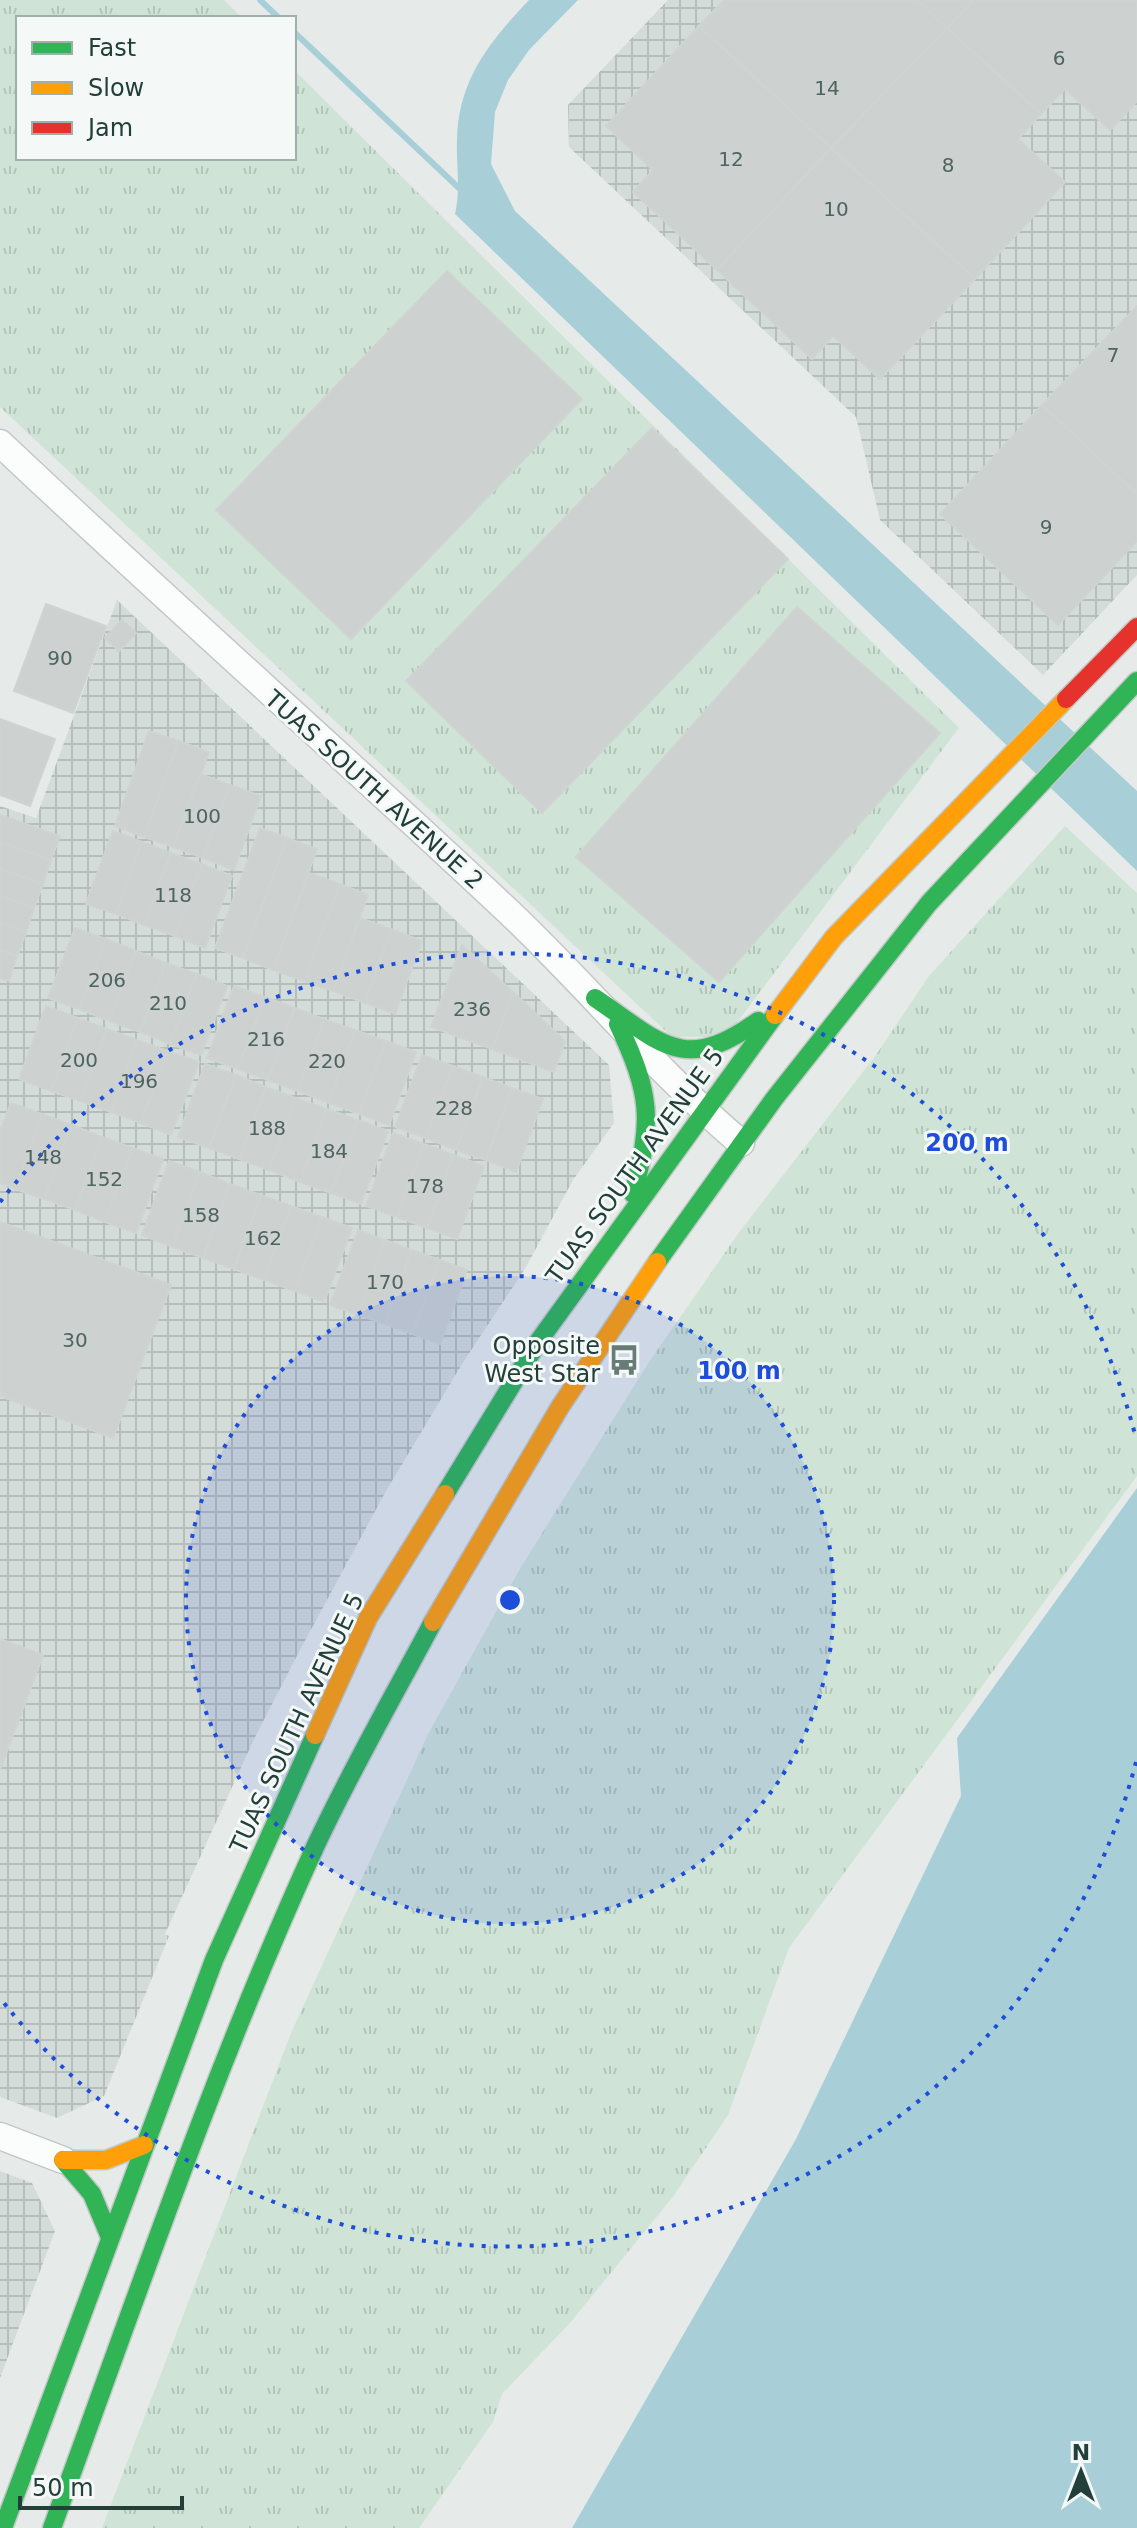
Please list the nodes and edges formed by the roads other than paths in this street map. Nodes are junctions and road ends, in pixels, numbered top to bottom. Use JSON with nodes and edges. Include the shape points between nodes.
{"nodes":[{"id":1,"x":0,"y":443,"type":"edge"},
{"id":2,"x":1137,"y":627,"type":"edge"},
{"id":3,"x":1137,"y":681,"type":"edge"},
{"id":4,"x":595,"y":998,"type":"junction"},
{"id":5,"x":782,"y":1005,"type":"junction"},
{"id":6,"x":618,"y":1024,"type":"junction"},
{"id":7,"x":703,"y":1111,"type":"junction"},
{"id":8,"x":741,"y":1143,"type":"junction"},
{"id":9,"x":627,"y":1215,"type":"junction"},
{"id":10,"x":0,"y":2136,"type":"edge"},
{"id":11,"x":144,"y":2145,"type":"junction"},
{"id":12,"x":63,"y":2160,"type":"junction"},
{"id":13,"x":109,"y":2235,"type":"junction"},
{"id":14,"x":3,"y":2528,"type":"edge"},
{"id":15,"x":52,"y":2528,"type":"edge"}],
"edges":[{"from":1,"to":4,"type":"street","name":"TUAS SOUTH AVENUE 2"},
{"from":2,"to":5,"type":"street","name":"TUAS SOUTH AVENUE 5","via":[[834,937]]},
{"from":3,"to":8,"type":"street","via":[[932,900]]},
{"from":4,"to":5,"type":"street","via":[[654,1039],[692,1052],[726,1045]]},
{"from":4,"to":6,"type":"street","name":"TUAS SOUTH AVENUE 2"},
{"from":5,"to":7,"type":"street","name":"TUAS SOUTH AVENUE 5"},
{"from":6,"to":7,"type":"street","name":"TUAS SOUTH AVENUE 2"},
{"from":6,"to":9,"type":"street","via":[[644,1078],[650,1121]]},
{"from":7,"to":8,"type":"street","name":"TUAS SOUTH AVENUE 2"},
{"from":7,"to":9,"type":"street","name":"TUAS SOUTH AVENUE 5"},
{"from":8,"to":15,"type":"street","via":[[539,1436],[419,1645],[310,1857],[229,2048]]},
{"from":9,"to":11,"type":"street","name":"TUAS SOUTH AVENUE 5","via":[[538,1342],[368,1618],[214,1960]]},
{"from":10,"to":12,"type":"street"},
{"from":11,"to":12,"type":"street","via":[[106,2160]]},
{"from":11,"to":13,"type":"street","name":"TUAS SOUTH AVENUE 5"},
{"from":12,"to":13,"type":"street","via":[[89,2187]]},
{"from":13,"to":14,"type":"street","name":"TUAS SOUTH AVENUE 5"}]}
